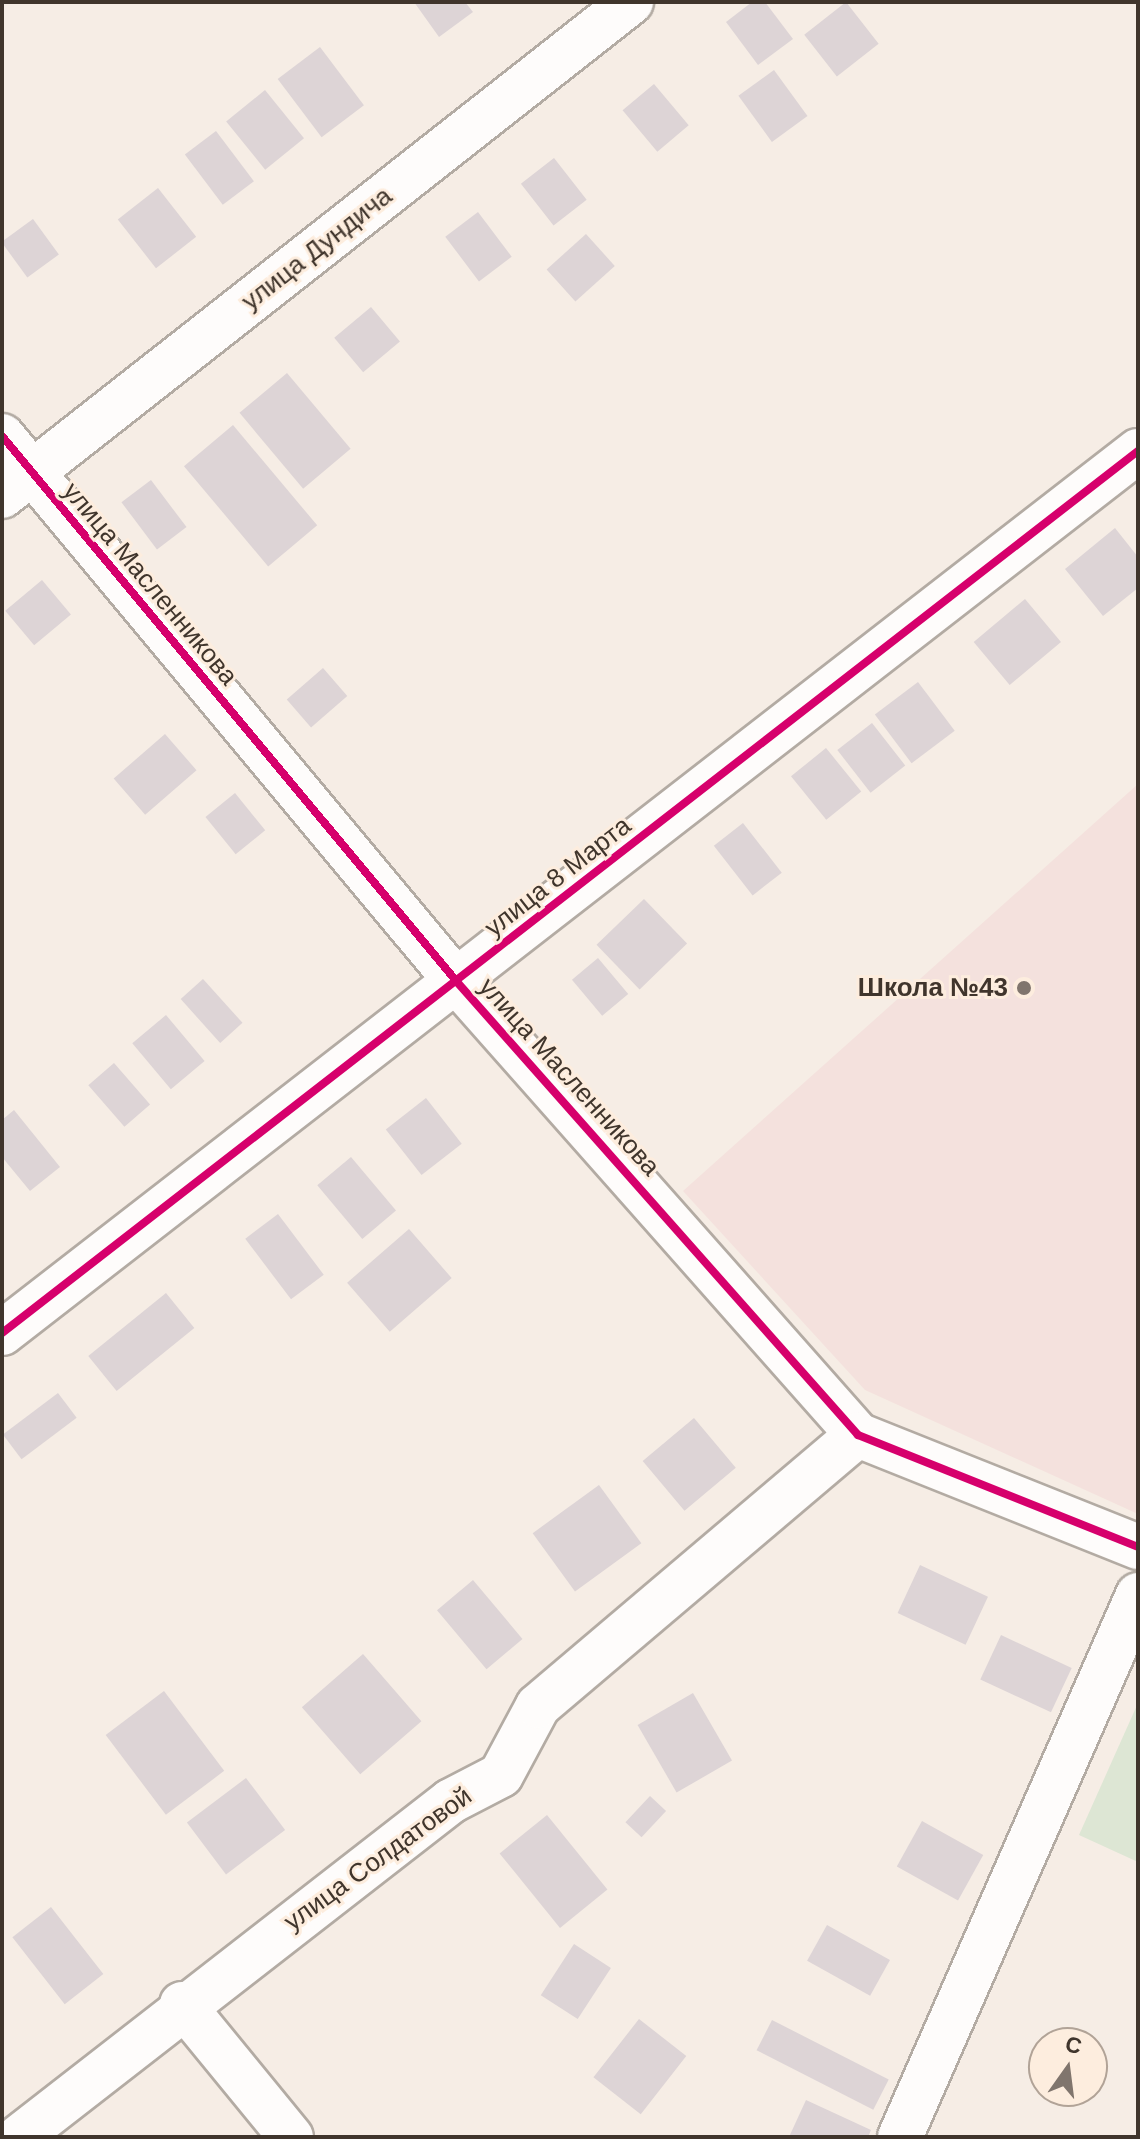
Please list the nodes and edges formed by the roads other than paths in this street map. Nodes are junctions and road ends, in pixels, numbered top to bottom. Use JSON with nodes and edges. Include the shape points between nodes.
{"nodes":[{"id":1,"x":631,"y":2,"type":"edge"},
{"id":2,"x":2,"y":436,"type":"edge"},
{"id":3,"x":1138,"y":451,"type":"edge"},
{"id":4,"x":17,"y":484,"type":"edge"},
{"id":5,"x":457,"y":982,"type":"junction"},
{"id":6,"x":2,"y":1333,"type":"edge"},
{"id":7,"x":858,"y":1435,"type":"junction"},
{"id":8,"x":1138,"y":1547,"type":"edge"},
{"id":9,"x":1138,"y":1595,"type":"edge"},
{"id":10,"x":182,"y":2004,"type":"junction"},
{"id":11,"x":19,"y":2137,"type":"edge"},
{"id":12,"x":291,"y":2137,"type":"edge"},
{"id":13,"x":900,"y":2137,"type":"edge"}],
"edges":[{"from":1,"to":4,"type":"street","name":"улица Дундича"},
{"from":2,"to":4,"type":"street","name":"улица Масленникова"},
{"from":3,"to":5,"type":"street","name":"улица 8 Марта"},
{"from":4,"to":5,"type":"street","name":"улица Масленникова"},
{"from":5,"to":6,"type":"street","name":"улица 8 Марта"},
{"from":5,"to":7,"type":"street","name":"улица Масленникова"},
{"from":7,"to":8,"type":"street","name":"улица Масленникова"},
{"from":7,"to":10,"type":"street","name":"улица Солдатовой","via":[[538,1706],[501,1775],[451,1801]]},
{"from":9,"to":13,"type":"street"},
{"from":10,"to":11,"type":"street","name":"улица Солдатовой"},
{"from":10,"to":12,"type":"street"}]}
